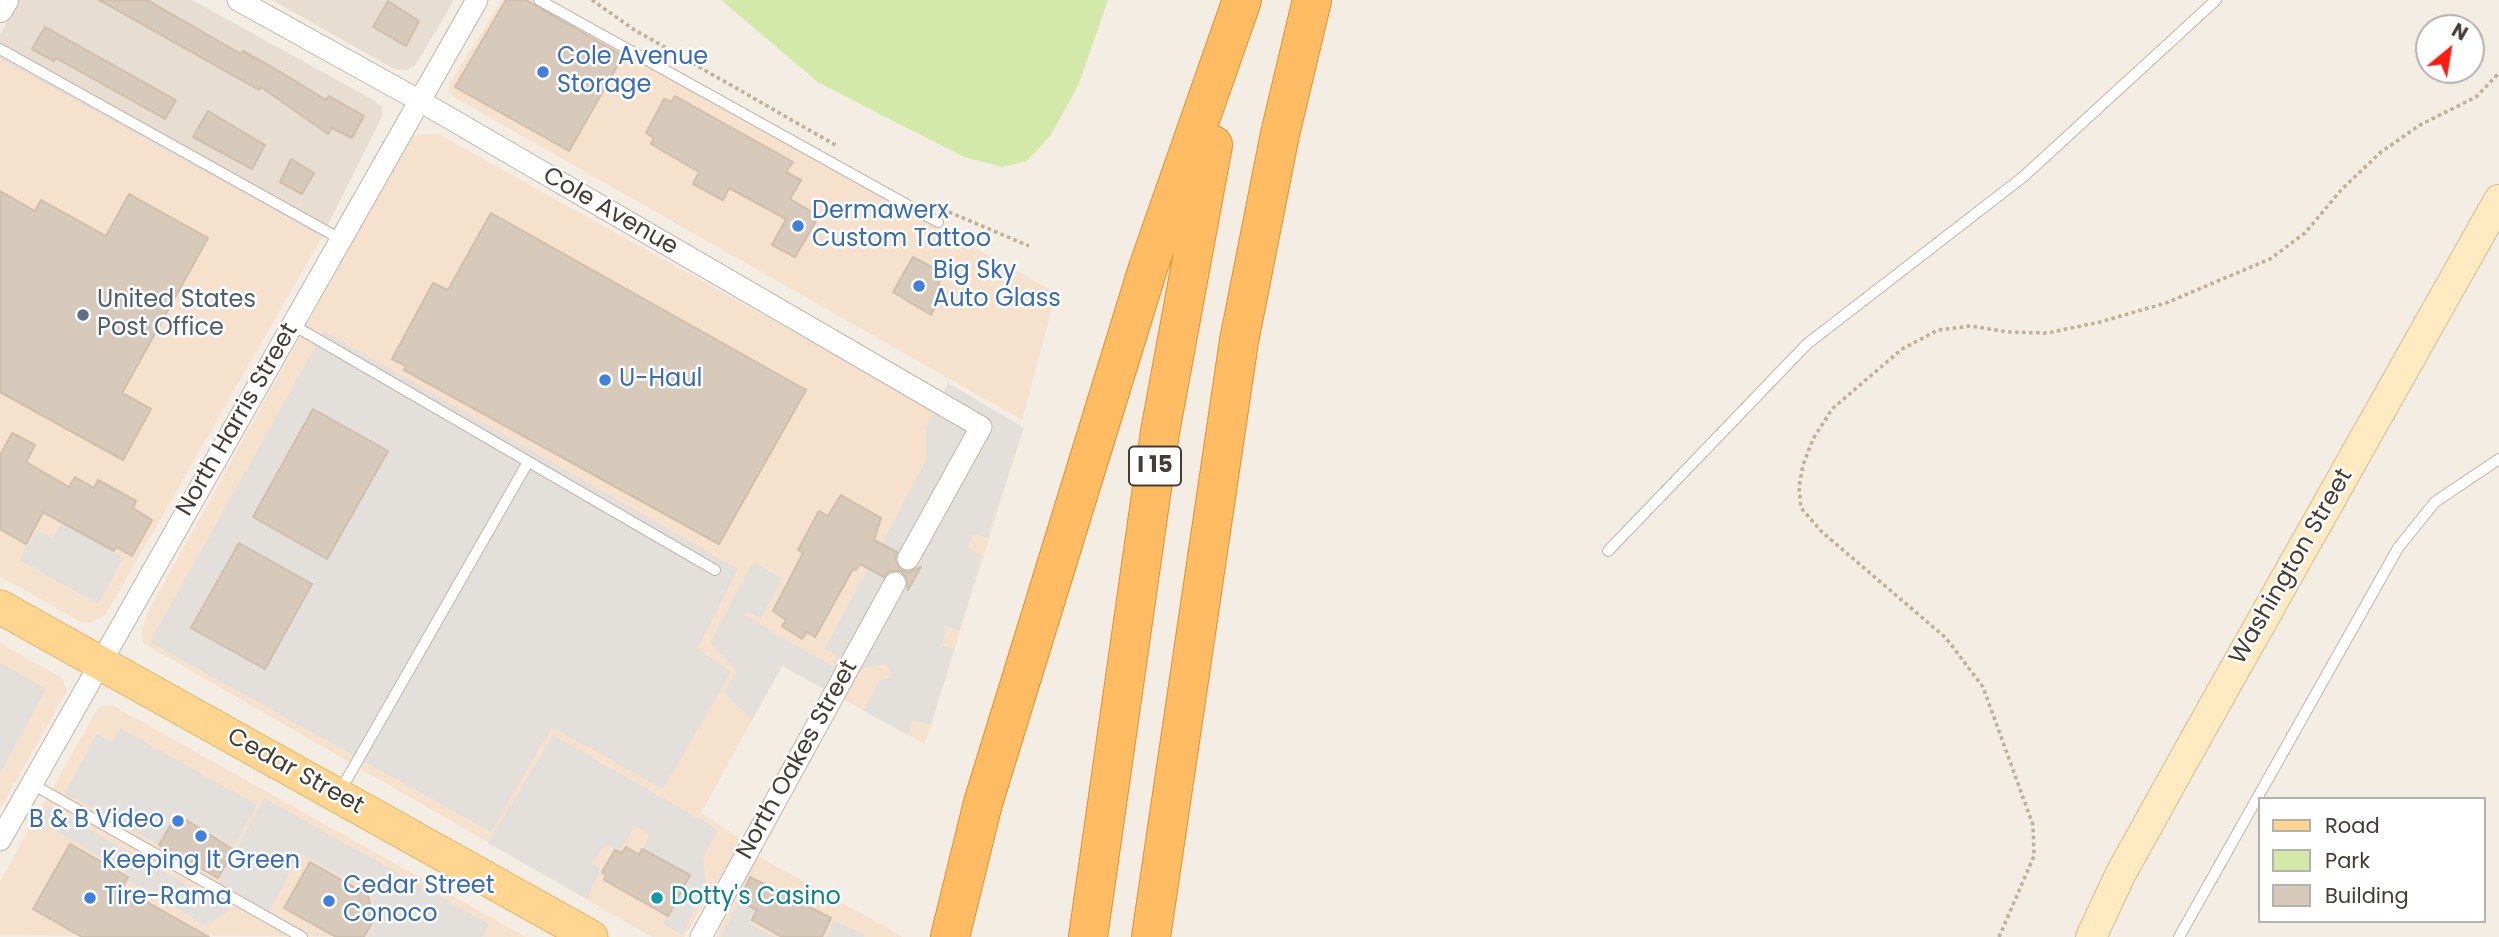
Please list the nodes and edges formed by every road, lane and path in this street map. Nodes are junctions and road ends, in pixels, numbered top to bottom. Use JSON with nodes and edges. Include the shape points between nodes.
{"nodes":[{"id":1,"x":5,"y":0,"type":"edge"},
{"id":2,"x":238,"y":0,"type":"edge"},
{"id":3,"x":477,"y":0,"type":"edge"},
{"id":4,"x":539,"y":0,"type":"edge"},
{"id":5,"x":593,"y":0,"type":"edge"},
{"id":6,"x":1245,"y":0,"type":"edge"},
{"id":7,"x":1312,"y":0,"type":"edge"},
{"id":8,"x":2216,"y":0,"type":"edge"},
{"id":9,"x":0,"y":9,"type":"edge"},
{"id":10,"x":0,"y":49,"type":"edge"},
{"id":11,"x":2499,"y":73,"type":"edge"},
{"id":12,"x":420,"y":101,"type":"junction"},
{"id":13,"x":843,"y":150,"type":"dead end"},
{"id":14,"x":2499,"y":200,"type":"edge"},
{"id":15,"x":940,"y":206,"type":"dead end"},
{"id":16,"x":938,"y":222,"type":"dead end"},
{"id":17,"x":342,"y":240,"type":"junction"},
{"id":18,"x":1029,"y":246,"type":"dead end"},
{"id":19,"x":293,"y":325,"type":"junction"},
{"id":20,"x":2499,"y":459,"type":"edge"},
{"id":21,"x":528,"y":461,"type":"junction"},
{"id":22,"x":1608,"y":551,"type":"dead end"},
{"id":23,"x":908,"y":559,"type":"dead end"},
{"id":24,"x":715,"y":570,"type":"dead end"},
{"id":25,"x":895,"y":583,"type":"dead end"},
{"id":26,"x":0,"y":607,"type":"edge"},
{"id":27,"x":100,"y":663,"type":"junction"},
{"id":28,"x":32,"y":784,"type":"junction"},
{"id":29,"x":337,"y":796,"type":"junction"},
{"id":30,"x":0,"y":840,"type":"edge"},
{"id":31,"x":302,"y":937,"type":"edge"},
{"id":32,"x":591,"y":937,"type":"edge"},
{"id":33,"x":701,"y":937,"type":"edge"},
{"id":34,"x":950,"y":937,"type":"edge"},
{"id":35,"x":1088,"y":937,"type":"edge"},
{"id":36,"x":1151,"y":937,"type":"edge"},
{"id":37,"x":1999,"y":937,"type":"edge"},
{"id":38,"x":2091,"y":937,"type":"edge"},
{"id":39,"x":2179,"y":937,"type":"edge"}],
"edges":[{"from":1,"to":9,"type":"street"},
{"from":2,"to":12,"type":"street","name":"Cole Avenue"},
{"from":3,"to":12,"type":"street","name":"North Harris Street"},
{"from":4,"to":16,"type":"lane"},
{"from":5,"to":13,"type":"path","via":[[633,29]]},
{"from":6,"to":34,"type":"highway","via":[[1148,268],[983,803]]},
{"from":6,"to":35,"type":"highway","number":"I 15","via":[[1169,377]]},
{"from":7,"to":36,"type":"highway","number":"I 15","via":[[1280,134],[1240,341]]},
{"from":8,"to":22,"type":"lane","via":[[2023,177],[1807,345]]},
{"from":10,"to":17,"type":"lane"},
{"from":11,"to":37,"type":"path","via":[[2476,97],[2420,125],[2381,152],[2305,233],[2270,259],[2166,303],[2100,322],[2047,333],[1971,326],[1938,330],[1902,349],[1832,409],[1812,439],[1803,465],[1801,508],[1822,532],[1946,638],[1983,687],[2033,825],[2034,856]]},
{"from":12,"to":17,"type":"street","name":"North Harris Street"},
{"from":12,"to":23,"type":"street","name":"Cole Avenue","via":[[981,427]]},
{"from":14,"to":38,"type":"main road","name":"Washington Street","via":[[2186,754]]},
{"from":15,"to":18,"type":"path"},
{"from":17,"to":19,"type":"street","name":"North Harris Street"},
{"from":19,"to":21,"type":"lane"},
{"from":19,"to":27,"type":"street","name":"North Harris Street"},
{"from":20,"to":39,"type":"lane","via":[[2435,502],[2398,548]]},
{"from":21,"to":24,"type":"lane"},
{"from":21,"to":29,"type":"lane"},
{"from":25,"to":33,"type":"street","name":"North Oakes Street"},
{"from":26,"to":27,"type":"main road","name":"Cedar Street"},
{"from":27,"to":28,"type":"street","name":"North Harris Street"},
{"from":27,"to":29,"type":"main road","name":"Cedar Street"},
{"from":28,"to":30,"type":"street","name":"North Harris Street"},
{"from":28,"to":31,"type":"lane"},
{"from":29,"to":32,"type":"main road","name":"Cedar Street"}]}
